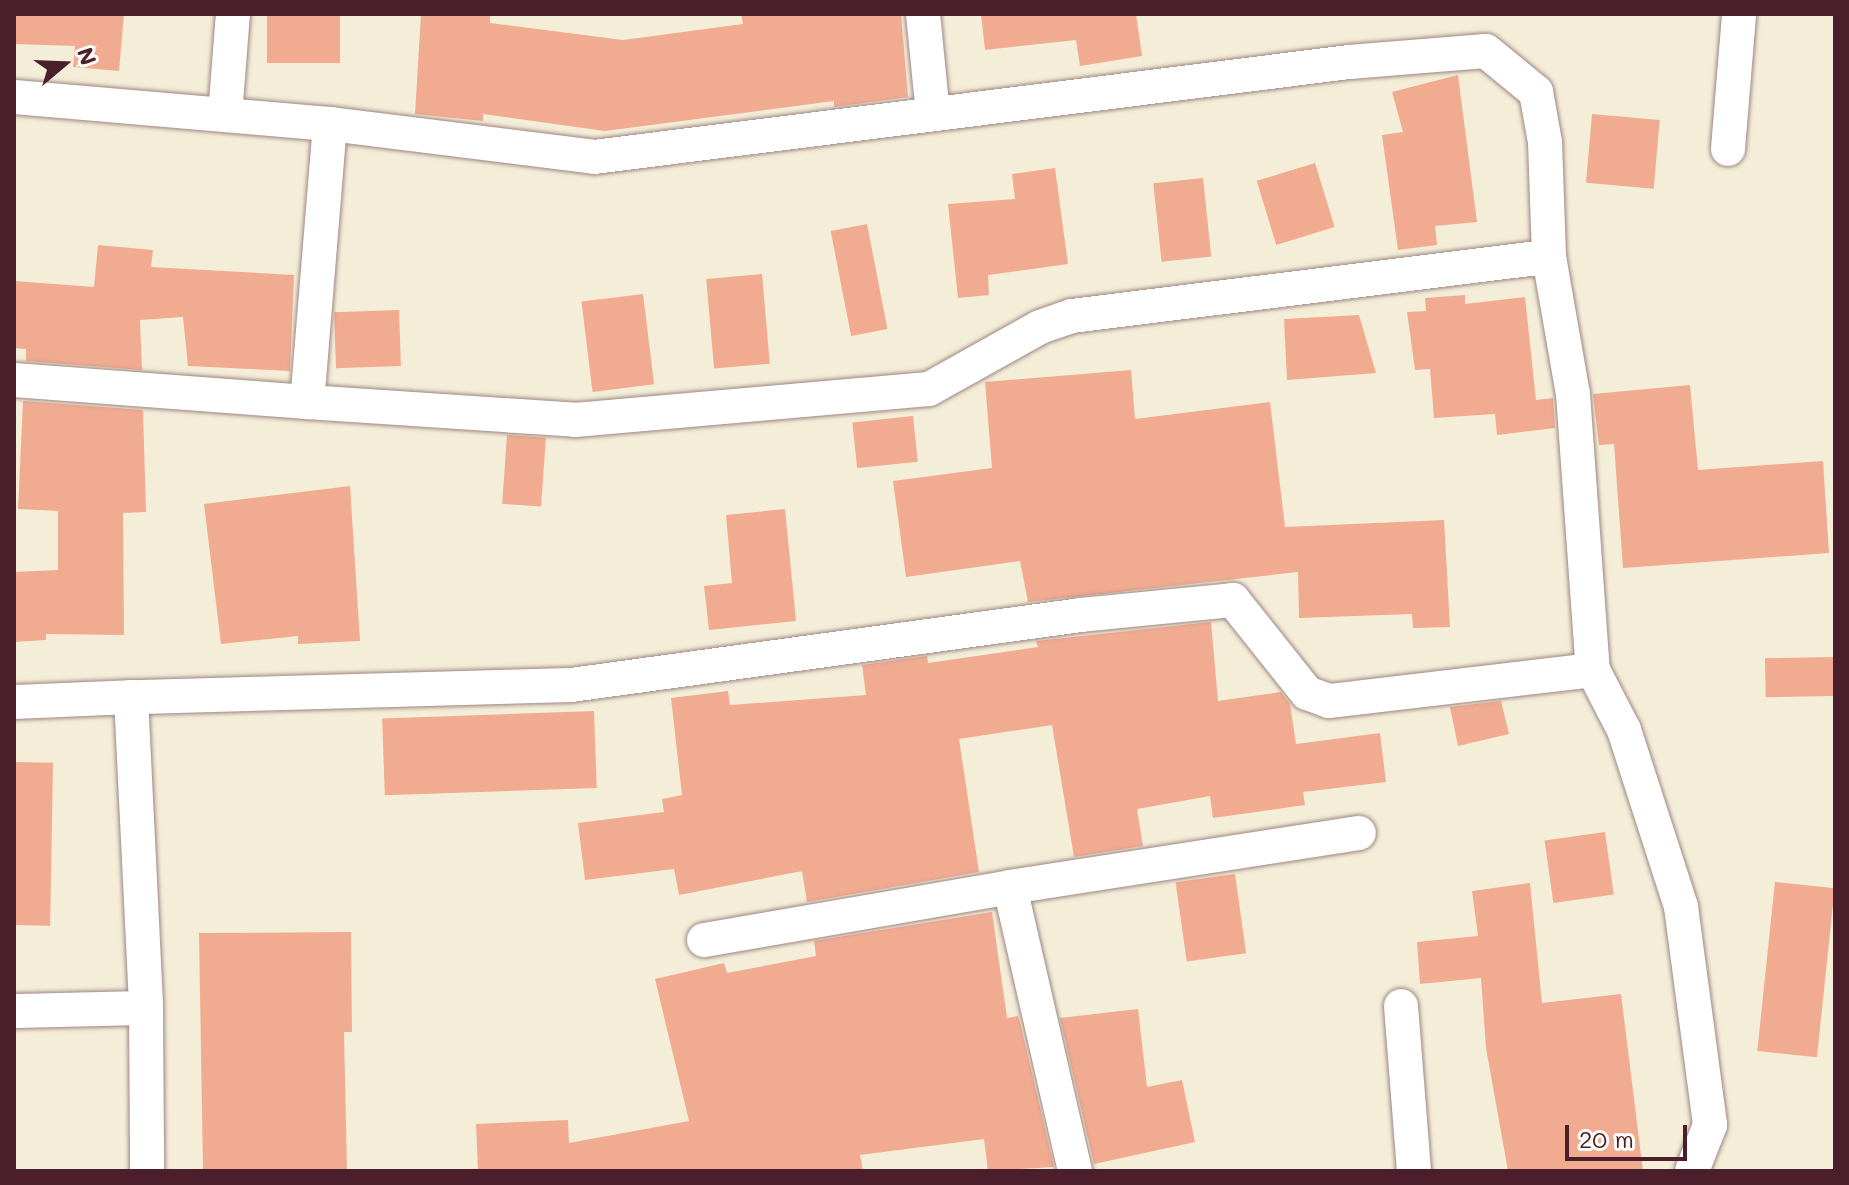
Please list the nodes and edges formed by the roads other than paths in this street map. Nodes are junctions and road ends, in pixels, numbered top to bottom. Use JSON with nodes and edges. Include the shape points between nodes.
{"nodes":[{"id":1,"x":233,"y":14,"type":"edge"},
{"id":2,"x":923,"y":14,"type":"edge"},
{"id":3,"x":1739,"y":14,"type":"edge"},
{"id":4,"x":14,"y":97,"type":"edge"},
{"id":5,"x":933,"y":114,"type":"junction"},
{"id":6,"x":225,"y":115,"type":"junction"},
{"id":7,"x":330,"y":124,"type":"junction"},
{"id":8,"x":1728,"y":149,"type":"dead end"},
{"id":9,"x":1549,"y":257,"type":"junction"},
{"id":10,"x":14,"y":380,"type":"edge"},
{"id":11,"x":307,"y":402,"type":"junction"},
{"id":12,"x":1593,"y":670,"type":"junction"},
{"id":13,"x":131,"y":697,"type":"junction"},
{"id":14,"x":14,"y":702,"type":"edge"},
{"id":15,"x":1359,"y":833,"type":"dead end"},
{"id":16,"x":1010,"y":887,"type":"junction"},
{"id":17,"x":704,"y":940,"type":"dead end"},
{"id":18,"x":1401,"y":1006,"type":"dead end"},
{"id":19,"x":146,"y":1008,"type":"junction"},
{"id":20,"x":14,"y":1011,"type":"edge"},
{"id":21,"x":147,"y":1171,"type":"edge"},
{"id":22,"x":1075,"y":1171,"type":"edge"},
{"id":23,"x":1414,"y":1171,"type":"edge"},
{"id":24,"x":1692,"y":1171,"type":"edge"}],
"edges":[{"from":1,"to":6,"type":"street"},
{"from":2,"to":5,"type":"street"},
{"from":3,"to":8,"type":"street"},
{"from":4,"to":6,"type":"street"},
{"from":5,"to":7,"type":"street","via":[[594,157]]},
{"from":5,"to":9,"type":"street","via":[[1486,51],[1536,92],[1545,142]]},
{"from":6,"to":7,"type":"street"},
{"from":7,"to":11,"type":"street"},
{"from":9,"to":11,"type":"street","via":[[1072,316],[1040,327],[929,389],[575,420]]},
{"from":9,"to":12,"type":"street","via":[[1573,394]]},
{"from":10,"to":11,"type":"street"},
{"from":12,"to":13,"type":"street","via":[[1329,701],[1307,693],[1233,600],[1081,615],[571,685]]},
{"from":12,"to":24,"type":"street","via":[[1624,730],[1681,907],[1710,1125]]},
{"from":13,"to":14,"type":"street"},
{"from":13,"to":19,"type":"street"},
{"from":15,"to":16,"type":"street"},
{"from":16,"to":17,"type":"street"},
{"from":16,"to":22,"type":"street"},
{"from":18,"to":23,"type":"street"},
{"from":19,"to":20,"type":"street"},
{"from":19,"to":21,"type":"street"}]}
